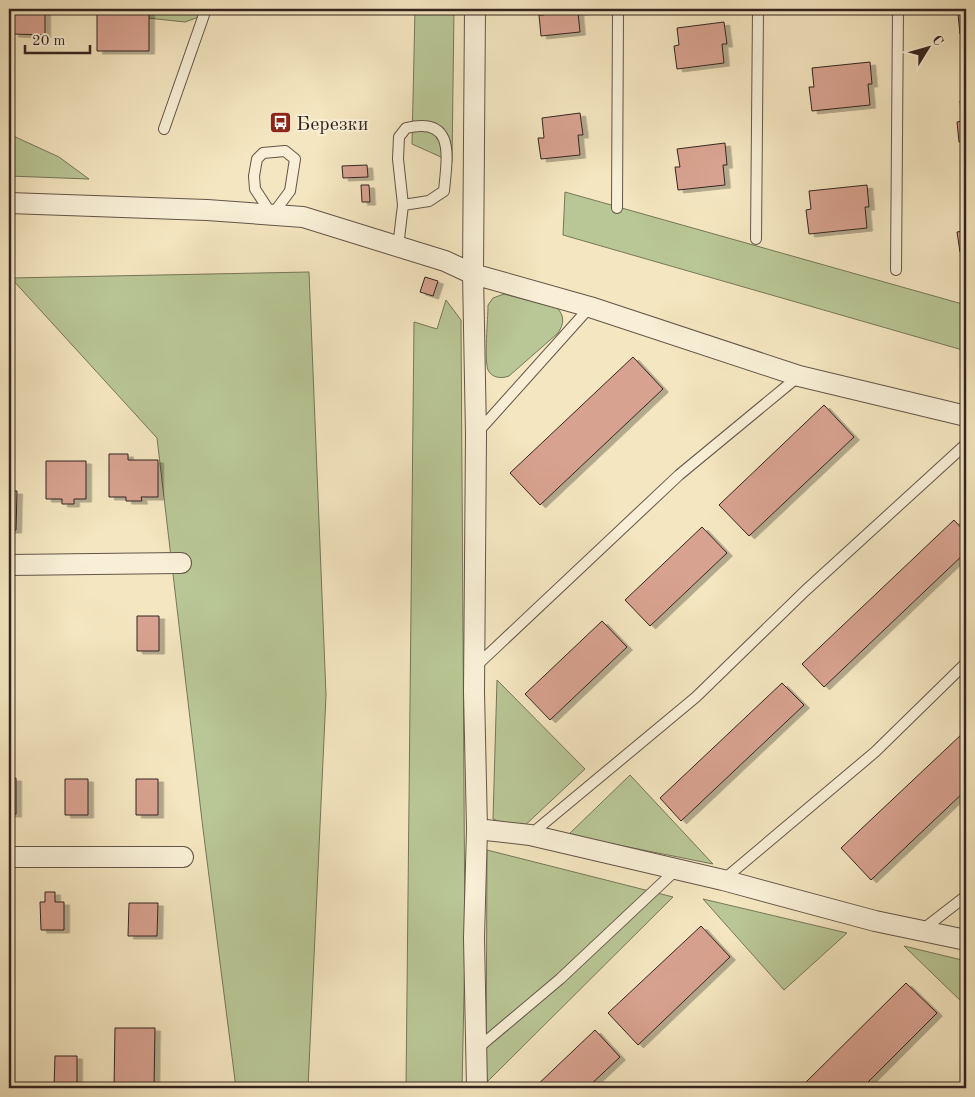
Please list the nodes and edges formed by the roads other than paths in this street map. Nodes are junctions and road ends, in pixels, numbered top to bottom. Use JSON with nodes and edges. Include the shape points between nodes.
{"nodes":[{"id":1,"x":206,"y":9,"type":"edge"},
{"id":2,"x":475,"y":9,"type":"edge"},
{"id":3,"x":618,"y":9,"type":"edge"},
{"id":4,"x":758,"y":9,"type":"edge"},
{"id":5,"x":898,"y":9,"type":"edge"},
{"id":6,"x":164,"y":129,"type":"dead end"},
{"id":7,"x":9,"y":203,"type":"edge"},
{"id":8,"x":403,"y":204,"type":"junction"},
{"id":9,"x":617,"y":208,"type":"dead end"},
{"id":10,"x":272,"y":215,"type":"junction"},
{"id":11,"x":756,"y":240,"type":"dead end"},
{"id":12,"x":398,"y":247,"type":"junction"},
{"id":13,"x":896,"y":270,"type":"dead end"},
{"id":14,"x":473,"y":274,"type":"junction"},
{"id":15,"x":590,"y":307,"type":"junction"},
{"id":16,"x":800,"y":376,"type":"junction"},
{"id":17,"x":966,"y":416,"type":"edge"},
{"id":18,"x":476,"y":434,"type":"junction"},
{"id":19,"x":966,"y":444,"type":"edge"},
{"id":20,"x":181,"y":563,"type":"dead end"},
{"id":21,"x":9,"y":565,"type":"edge"},
{"id":22,"x":966,"y":663,"type":"edge"},
{"id":23,"x":475,"y":667,"type":"junction"},
{"id":24,"x":477,"y":829,"type":"junction"},
{"id":25,"x":530,"y":835,"type":"junction"},
{"id":26,"x":9,"y":857,"type":"edge"},
{"id":27,"x":183,"y":857,"type":"dead end"},
{"id":28,"x":676,"y":870,"type":"junction"},
{"id":29,"x":723,"y":880,"type":"junction"},
{"id":30,"x":966,"y":896,"type":"edge"},
{"id":31,"x":922,"y":930,"type":"junction"},
{"id":32,"x":966,"y":940,"type":"edge"},
{"id":33,"x":477,"y":1088,"type":"edge"}],
"edges":[{"from":1,"to":6,"type":"lane"},
{"from":2,"to":14,"type":"street"},
{"from":3,"to":9,"type":"lane"},
{"from":4,"to":11,"type":"lane"},
{"from":5,"to":13,"type":"lane"},
{"from":7,"to":10,"type":"street"},
{"from":8,"to":8,"type":"lane","via":[[429,201],[444,191],[448,154],[444,137],[434,128],[420,124],[406,128],[399,137]]},
{"from":8,"to":12,"type":"lane"},
{"from":10,"to":10,"type":"lane","via":[[290,191],[295,159],[286,150],[263,153],[257,158],[255,189]]},
{"from":10,"to":12,"type":"street","via":[[302,218]]},
{"from":12,"to":14,"type":"street","via":[[445,261]]},
{"from":14,"to":15,"type":"street"},
{"from":14,"to":18,"type":"street"},
{"from":15,"to":16,"type":"street"},
{"from":15,"to":18,"type":"lane"},
{"from":16,"to":17,"type":"street"},
{"from":16,"to":23,"type":"lane","via":[[678,475]]},
{"from":18,"to":23,"type":"street"},
{"from":19,"to":25,"type":"lane","via":[[805,591],[696,697]]},
{"from":20,"to":21,"type":"street"},
{"from":22,"to":29,"type":"lane","via":[[875,752]]},
{"from":23,"to":24,"type":"street"},
{"from":24,"to":25,"type":"street"},
{"from":24,"to":33,"type":"street","via":[[474,938]]},
{"from":25,"to":28,"type":"street"},
{"from":26,"to":27,"type":"street"},
{"from":28,"to":29,"type":"street"},
{"from":28,"to":33,"type":"lane","via":[[560,979],[478,1048]]},
{"from":29,"to":31,"type":"street","via":[[875,921]]},
{"from":30,"to":31,"type":"lane"},
{"from":31,"to":32,"type":"street"}]}
